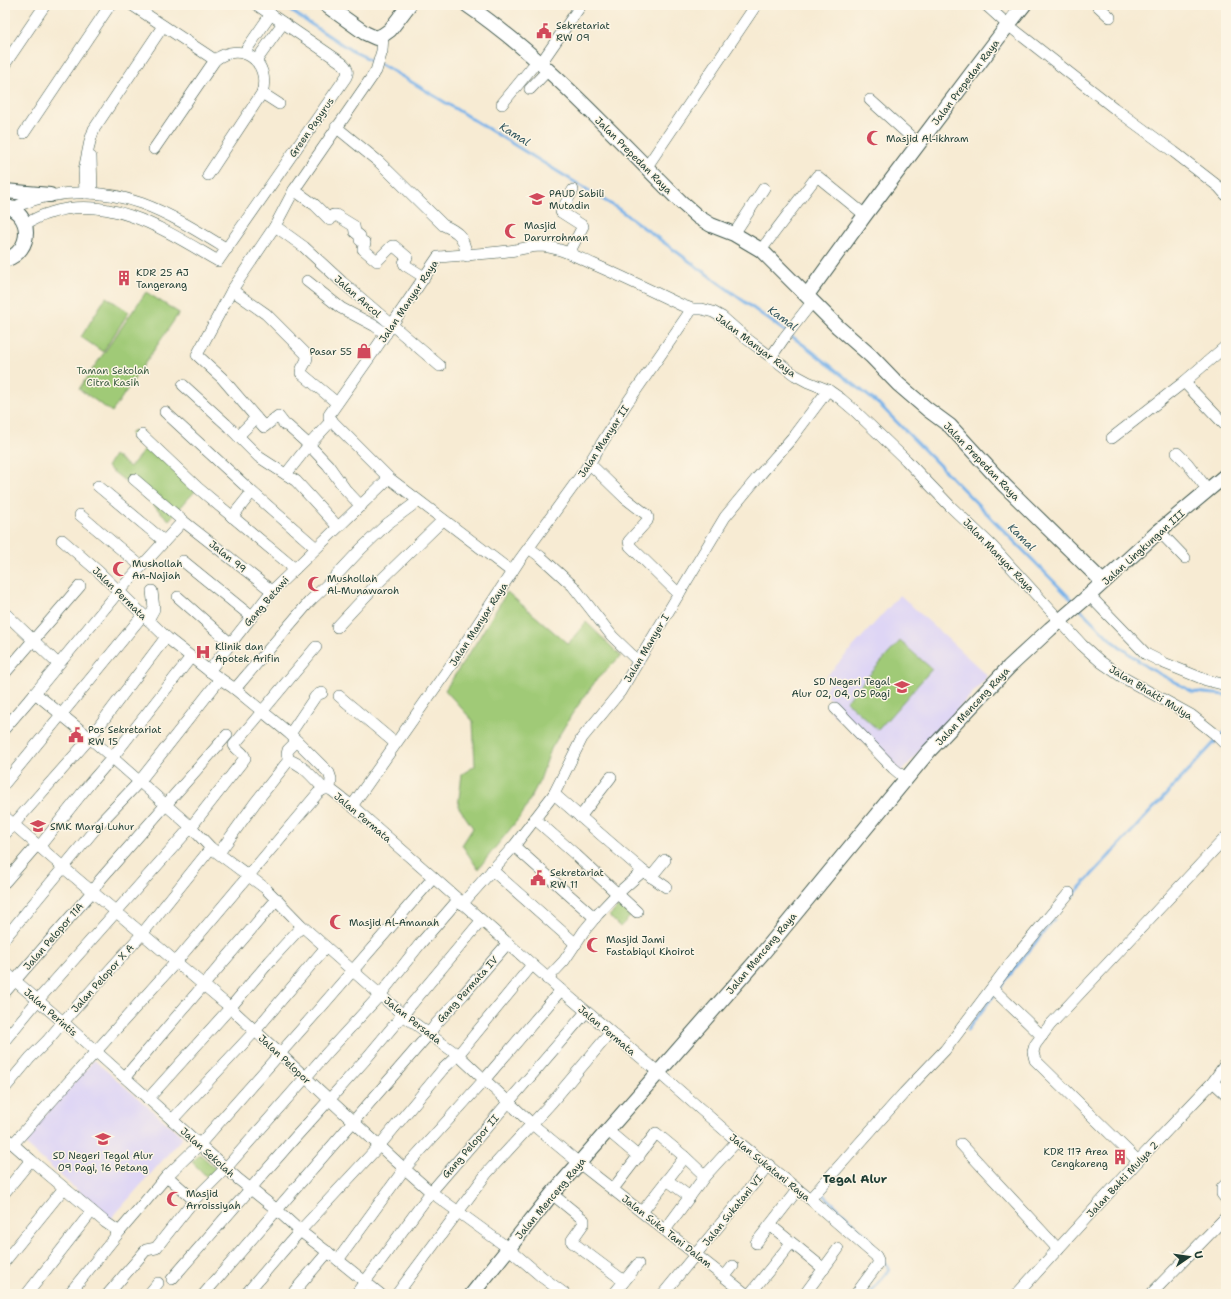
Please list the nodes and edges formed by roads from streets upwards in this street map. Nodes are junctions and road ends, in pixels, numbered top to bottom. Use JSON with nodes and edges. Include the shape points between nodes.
{"nodes":[{"id":1,"x":45,"y":5,"type":"edge"},
{"id":2,"x":110,"y":5,"type":"edge"},
{"id":3,"x":132,"y":5,"type":"edge"},
{"id":4,"x":257,"y":5,"type":"edge"},
{"id":5,"x":326,"y":5,"type":"edge"},
{"id":6,"x":409,"y":5,"type":"edge"},
{"id":7,"x":467,"y":5,"type":"edge"},
{"id":8,"x":582,"y":5,"type":"edge"},
{"id":9,"x":756,"y":5,"type":"edge"},
{"id":10,"x":986,"y":5,"type":"edge"},
{"id":11,"x":1024,"y":5,"type":"edge"},
{"id":12,"x":1097,"y":5,"type":"edge"},
{"id":13,"x":271,"y":14,"type":"junction"},
{"id":14,"x":1110,"y":17,"type":"dead end"},
{"id":15,"x":283,"y":23,"type":"junction"},
{"id":16,"x":1008,"y":25,"type":"junction"},
{"id":17,"x":163,"y":26,"type":"junction"},
{"id":18,"x":383,"y":36,"type":"junction"},
{"id":19,"x":244,"y":53,"type":"junction"},
{"id":20,"x":215,"y":60,"type":"junction"},
{"id":21,"x":256,"y":61,"type":"junction"},
{"id":22,"x":5,"y":64,"type":"edge"},
{"id":23,"x":542,"y":64,"type":"junction"},
{"id":24,"x":530,"y":89,"type":"dead end"},
{"id":25,"x":262,"y":93,"type":"junction"},
{"id":26,"x":870,"y":100,"type":"dead end"},
{"id":27,"x":280,"y":104,"type":"dead end"},
{"id":28,"x":502,"y":104,"type":"dead end"},
{"id":29,"x":336,"y":127,"type":"junction"},
{"id":30,"x":24,"y":133,"type":"dead end"},
{"id":31,"x":919,"y":144,"type":"junction"},
{"id":32,"x":154,"y":150,"type":"dead end"},
{"id":33,"x":646,"y":168,"type":"junction"},
{"id":34,"x":208,"y":175,"type":"dead end"},
{"id":35,"x":764,"y":188,"type":"dead end"},
{"id":36,"x":294,"y":190,"type":"junction"},
{"id":37,"x":573,"y":190,"type":"dead end"},
{"id":38,"x":5,"y":191,"type":"edge"},
{"id":39,"x":1222,"y":191,"type":"edge"},
{"id":40,"x":89,"y":193,"type":"junction"},
{"id":41,"x":50,"y":196,"type":"junction"},
{"id":42,"x":8,"y":207,"type":"edge"},
{"id":43,"x":865,"y":215,"type":"junction"},
{"id":44,"x":25,"y":224,"type":"junction"},
{"id":45,"x":275,"y":226,"type":"junction"},
{"id":46,"x":734,"y":234,"type":"junction"},
{"id":47,"x":227,"y":249,"type":"junction"},
{"id":48,"x":761,"y":250,"type":"junction"},
{"id":49,"x":569,"y":253,"type":"junction"},
{"id":50,"x":467,"y":256,"type":"junction"},
{"id":51,"x":5,"y":260,"type":"edge"},
{"id":52,"x":424,"y":277,"type":"junction"},
{"id":53,"x":307,"y":280,"type":"dead end"},
{"id":54,"x":232,"y":290,"type":"junction"},
{"id":55,"x":810,"y":298,"type":"junction"},
{"id":56,"x":692,"y":309,"type":"junction"},
{"id":57,"x":389,"y":330,"type":"junction"},
{"id":58,"x":1226,"y":346,"type":"edge"},
{"id":59,"x":771,"y":357,"type":"junction"},
{"id":60,"x":440,"y":366,"type":"dead end"},
{"id":61,"x":1184,"y":382,"type":"junction"},
{"id":62,"x":183,"y":385,"type":"dead end"},
{"id":63,"x":828,"y":390,"type":"junction"},
{"id":64,"x":337,"y":403,"type":"junction"},
{"id":65,"x":165,"y":412,"type":"dead end"},
{"id":66,"x":256,"y":418,"type":"junction"},
{"id":67,"x":332,"y":420,"type":"junction"},
{"id":68,"x":1226,"y":426,"type":"edge"},
{"id":69,"x":142,"y":435,"type":"dead end"},
{"id":70,"x":238,"y":436,"type":"junction"},
{"id":71,"x":1112,"y":438,"type":"dead end"},
{"id":72,"x":309,"y":445,"type":"junction"},
{"id":73,"x":1177,"y":453,"type":"dead end"},
{"id":74,"x":589,"y":463,"type":"junction"},
{"id":75,"x":286,"y":474,"type":"junction"},
{"id":76,"x":1226,"y":475,"type":"edge"},
{"id":77,"x":389,"y":478,"type":"junction"},
{"id":78,"x":134,"y":479,"type":"dead end"},
{"id":79,"x":98,"y":486,"type":"dead end"},
{"id":80,"x":1208,"y":490,"type":"junction"},
{"id":81,"x":252,"y":492,"type":"junction"},
{"id":82,"x":418,"y":501,"type":"junction"},
{"id":83,"x":361,"y":506,"type":"junction"},
{"id":84,"x":80,"y":515,"type":"dead end"},
{"id":85,"x":232,"y":517,"type":"junction"},
{"id":86,"x":443,"y":520,"type":"junction"},
{"id":87,"x":183,"y":521,"type":"junction"},
{"id":88,"x":338,"y":527,"type":"junction"},
{"id":89,"x":1159,"y":531,"type":"junction"},
{"id":90,"x":62,"y":540,"type":"dead end"},
{"id":91,"x":164,"y":541,"type":"junction"},
{"id":92,"x":316,"y":548,"type":"junction"},
{"id":93,"x":529,"y":548,"type":"junction"},
{"id":94,"x":1185,"y":558,"type":"dead end"},
{"id":95,"x":183,"y":561,"type":"dead end"},
{"id":96,"x":141,"y":566,"type":"junction"},
{"id":97,"x":295,"y":568,"type":"junction"},
{"id":98,"x":512,"y":572,"type":"junction"},
{"id":99,"x":1103,"y":582,"type":"junction"},
{"id":100,"x":80,"y":586,"type":"dead end"},
{"id":101,"x":152,"y":591,"type":"dead end"},
{"id":102,"x":272,"y":591,"type":"junction"},
{"id":103,"x":119,"y":592,"type":"junction"},
{"id":104,"x":678,"y":594,"type":"junction"},
{"id":105,"x":178,"y":597,"type":"dead end"},
{"id":106,"x":1087,"y":597,"type":"junction"},
{"id":107,"x":7,"y":615,"type":"dead end"},
{"id":108,"x":1065,"y":616,"type":"junction"},
{"id":109,"x":252,"y":617,"type":"junction"},
{"id":110,"x":146,"y":618,"type":"junction"},
{"id":111,"x":338,"y":627,"type":"dead end"},
{"id":112,"x":166,"y":637,"type":"junction"},
{"id":113,"x":32,"y":640,"type":"junction"},
{"id":114,"x":230,"y":643,"type":"junction"},
{"id":115,"x":316,"y":647,"type":"dead end"},
{"id":116,"x":191,"y":657,"type":"junction"},
{"id":117,"x":638,"y":661,"type":"junction"},
{"id":118,"x":58,"y":664,"type":"junction"},
{"id":119,"x":209,"y":671,"type":"junction"},
{"id":120,"x":5,"y":673,"type":"edge"},
{"id":121,"x":220,"y":679,"type":"junction"},
{"id":122,"x":1226,"y":685,"type":"edge"},
{"id":123,"x":235,"y":689,"type":"junction"},
{"id":124,"x":35,"y":693,"type":"junction"},
{"id":125,"x":322,"y":693,"type":"dead end"},
{"id":126,"x":339,"y":696,"type":"dead end"},
{"id":127,"x":835,"y":708,"type":"dead end"},
{"id":128,"x":262,"y":712,"type":"junction"},
{"id":129,"x":62,"y":715,"type":"junction"},
{"id":130,"x":5,"y":728,"type":"edge"},
{"id":131,"x":227,"y":735,"type":"dead end"},
{"id":132,"x":294,"y":737,"type":"junction"},
{"id":133,"x":90,"y":738,"type":"junction"},
{"id":134,"x":395,"y":744,"type":"junction"},
{"id":135,"x":1225,"y":744,"type":"edge"},
{"id":136,"x":112,"y":758,"type":"junction"},
{"id":137,"x":290,"y":760,"type":"junction"},
{"id":138,"x":611,"y":776,"type":"dead end"},
{"id":139,"x":906,"y":779,"type":"junction"},
{"id":140,"x":139,"y":782,"type":"junction"},
{"id":141,"x":5,"y":783,"type":"edge"},
{"id":142,"x":327,"y":789,"type":"junction"},
{"id":143,"x":554,"y":794,"type":"junction"},
{"id":144,"x":166,"y":806,"type":"junction"},
{"id":145,"x":352,"y":806,"type":"junction"},
{"id":146,"x":580,"y":817,"type":"junction"},
{"id":147,"x":535,"y":819,"type":"junction"},
{"id":148,"x":9,"y":821,"type":"edge"},
{"id":149,"x":191,"y":827,"type":"junction"},
{"id":150,"x":5,"y":834,"type":"edge"},
{"id":151,"x":1226,"y":837,"type":"edge"},
{"id":152,"x":38,"y":846,"type":"junction"},
{"id":153,"x":514,"y":846,"type":"junction"},
{"id":154,"x":215,"y":850,"type":"junction"},
{"id":155,"x":665,"y":860,"type":"dead end"},
{"id":156,"x":64,"y":868,"type":"junction"},
{"id":157,"x":492,"y":870,"type":"junction"},
{"id":158,"x":647,"y":874,"type":"junction"},
{"id":159,"x":249,"y":875,"type":"junction"},
{"id":160,"x":433,"y":878,"type":"junction"},
{"id":161,"x":5,"y":882,"type":"edge"},
{"id":162,"x":666,"y":887,"type":"dead end"},
{"id":163,"x":92,"y":892,"type":"junction"},
{"id":164,"x":1069,"y":893,"type":"dead end"},
{"id":165,"x":617,"y":894,"type":"junction"},
{"id":166,"x":277,"y":899,"type":"junction"},
{"id":167,"x":460,"y":902,"type":"junction"},
{"id":168,"x":116,"y":912,"type":"junction"},
{"id":169,"x":637,"y":912,"type":"dead end"},
{"id":170,"x":595,"y":918,"type":"junction"},
{"id":171,"x":481,"y":921,"type":"junction"},
{"id":172,"x":302,"y":926,"type":"junction"},
{"id":173,"x":142,"y":934,"type":"junction"},
{"id":174,"x":5,"y":938,"type":"edge"},
{"id":175,"x":507,"y":944,"type":"junction"},
{"id":176,"x":576,"y":944,"type":"junction"},
{"id":177,"x":326,"y":946,"type":"junction"},
{"id":178,"x":176,"y":962,"type":"junction"},
{"id":179,"x":532,"y":966,"type":"junction"},
{"id":180,"x":352,"y":970,"type":"junction"},
{"id":181,"x":5,"y":972,"type":"edge"},
{"id":182,"x":547,"y":979,"type":"junction"},
{"id":183,"x":15,"y":981,"type":"junction"},
{"id":184,"x":203,"y":985,"type":"junction"},
{"id":185,"x":561,"y":990,"type":"junction"},
{"id":186,"x":995,"y":991,"type":"junction"},
{"id":187,"x":5,"y":992,"type":"edge"},
{"id":188,"x":380,"y":995,"type":"junction"},
{"id":189,"x":38,"y":1000,"type":"junction"},
{"id":190,"x":230,"y":1008,"type":"junction"},
{"id":191,"x":586,"y":1012,"type":"junction"},
{"id":192,"x":403,"y":1014,"type":"junction"},
{"id":193,"x":63,"y":1022,"type":"junction"},
{"id":194,"x":255,"y":1032,"type":"junction"},
{"id":195,"x":610,"y":1033,"type":"junction"},
{"id":196,"x":429,"y":1034,"type":"junction"},
{"id":197,"x":1042,"y":1036,"type":"junction"},
{"id":198,"x":5,"y":1040,"type":"edge"},
{"id":199,"x":96,"y":1052,"type":"junction"},
{"id":200,"x":279,"y":1054,"type":"junction"},
{"id":201,"x":458,"y":1054,"type":"junction"},
{"id":202,"x":1226,"y":1063,"type":"edge"},
{"id":203,"x":658,"y":1072,"type":"junction"},
{"id":204,"x":125,"y":1077,"type":"junction"},
{"id":205,"x":306,"y":1078,"type":"junction"},
{"id":206,"x":485,"y":1079,"type":"junction"},
{"id":207,"x":1213,"y":1082,"type":"junction"},
{"id":208,"x":5,"y":1088,"type":"edge"},
{"id":209,"x":1226,"y":1094,"type":"edge"},
{"id":210,"x":148,"y":1099,"type":"junction"},
{"id":211,"x":330,"y":1100,"type":"junction"},
{"id":212,"x":509,"y":1101,"type":"junction"},
{"id":213,"x":172,"y":1120,"type":"junction"},
{"id":214,"x":353,"y":1122,"type":"junction"},
{"id":215,"x":532,"y":1124,"type":"junction"},
{"id":216,"x":607,"y":1130,"type":"junction"},
{"id":217,"x":7,"y":1139,"type":"edge"},
{"id":218,"x":737,"y":1141,"type":"junction"},
{"id":219,"x":960,"y":1144,"type":"dead end"},
{"id":220,"x":199,"y":1145,"type":"junction"},
{"id":221,"x":379,"y":1146,"type":"junction"},
{"id":222,"x":639,"y":1157,"type":"junction"},
{"id":223,"x":685,"y":1158,"type":"junction"},
{"id":224,"x":31,"y":1160,"type":"junction"},
{"id":225,"x":1138,"y":1161,"type":"junction"},
{"id":226,"x":769,"y":1165,"type":"junction"},
{"id":227,"x":583,"y":1166,"type":"junction"},
{"id":228,"x":226,"y":1168,"type":"junction"},
{"id":229,"x":405,"y":1168,"type":"junction"},
{"id":230,"x":168,"y":1176,"type":"junction"},
{"id":231,"x":706,"y":1176,"type":"junction"},
{"id":232,"x":667,"y":1180,"type":"junction"},
{"id":233,"x":1226,"y":1184,"type":"edge"},
{"id":234,"x":64,"y":1188,"type":"junction"},
{"id":235,"x":250,"y":1189,"type":"junction"},
{"id":236,"x":613,"y":1189,"type":"junction"},
{"id":237,"x":798,"y":1189,"type":"junction"},
{"id":238,"x":5,"y":1192,"type":"edge"},
{"id":239,"x":431,"y":1192,"type":"junction"},
{"id":240,"x":552,"y":1194,"type":"junction"},
{"id":241,"x":690,"y":1197,"type":"junction"},
{"id":242,"x":810,"y":1199,"type":"junction"},
{"id":243,"x":1226,"y":1199,"type":"edge"},
{"id":244,"x":194,"y":1200,"type":"junction"},
{"id":245,"x":277,"y":1210,"type":"junction"},
{"id":246,"x":92,"y":1211,"type":"junction"},
{"id":247,"x":458,"y":1211,"type":"junction"},
{"id":248,"x":642,"y":1212,"type":"junction"},
{"id":249,"x":1226,"y":1217,"type":"edge"},
{"id":250,"x":770,"y":1225,"type":"junction"},
{"id":251,"x":665,"y":1230,"type":"junction"},
{"id":252,"x":120,"y":1231,"type":"junction"},
{"id":253,"x":300,"y":1231,"type":"junction"},
{"id":254,"x":791,"y":1243,"type":"junction"},
{"id":255,"x":756,"y":1244,"type":"dead end"},
{"id":256,"x":508,"y":1248,"type":"junction"},
{"id":257,"x":838,"y":1249,"type":"dead end"},
{"id":258,"x":1058,"y":1250,"type":"junction"},
{"id":259,"x":328,"y":1252,"type":"junction"},
{"id":260,"x":696,"y":1254,"type":"junction"},
{"id":261,"x":338,"y":1260,"type":"junction"},
{"id":262,"x":5,"y":1261,"type":"edge"},
{"id":263,"x":638,"y":1264,"type":"dead end"},
{"id":264,"x":733,"y":1266,"type":"dead end"},
{"id":265,"x":824,"y":1269,"type":"junction"},
{"id":266,"x":725,"y":1276,"type":"junction"},
{"id":267,"x":172,"y":1279,"type":"dead end"},
{"id":268,"x":624,"y":1281,"type":"junction"},
{"id":269,"x":365,"y":1282,"type":"junction"},
{"id":270,"x":158,"y":1283,"type":"dead end"},
{"id":271,"x":810,"y":1292,"type":"edge"},
{"id":272,"x":27,"y":1294,"type":"edge"},
{"id":273,"x":69,"y":1294,"type":"edge"},
{"id":274,"x":108,"y":1294,"type":"edge"},
{"id":275,"x":149,"y":1294,"type":"edge"},
{"id":276,"x":204,"y":1294,"type":"edge"},
{"id":277,"x":246,"y":1294,"type":"edge"},
{"id":278,"x":292,"y":1294,"type":"edge"},
{"id":279,"x":356,"y":1294,"type":"edge"},
{"id":280,"x":380,"y":1294,"type":"edge"},
{"id":281,"x":397,"y":1294,"type":"edge"},
{"id":282,"x":472,"y":1294,"type":"edge"},
{"id":283,"x":565,"y":1294,"type":"edge"},
{"id":284,"x":614,"y":1294,"type":"edge"},
{"id":285,"x":663,"y":1294,"type":"edge"},
{"id":286,"x":746,"y":1294,"type":"edge"},
{"id":287,"x":750,"y":1294,"type":"edge"},
{"id":288,"x":856,"y":1294,"type":"edge"},
{"id":289,"x":1017,"y":1294,"type":"edge"},
{"id":290,"x":1151,"y":1294,"type":"edge"}],
"edges":[{"from":1,"to":22,"type":"street"},
{"from":2,"to":30,"type":"street"},
{"from":3,"to":17,"type":"street"},
{"from":4,"to":13,"type":"street","name":"Green Papyrus"},
{"from":5,"to":18,"type":"street","via":[[365,33],[376,38]]},
{"from":6,"to":18,"type":"street"},
{"from":7,"to":23,"type":"street","name":"Jalan Prepedan Raya"},
{"from":8,"to":23,"type":"street"},
{"from":9,"to":33,"type":"street"},
{"from":10,"to":16,"type":"street"},
{"from":11,"to":16,"type":"street","name":"Jalan Prepedan Raya"},
{"from":12,"to":14,"type":"street"},
{"from":13,"to":15,"type":"street","name":"Green Papyrus"},
{"from":13,"to":19,"type":"street"},
{"from":15,"to":21,"type":"street"},
{"from":15,"to":47,"type":"street","name":"Green Papyrus","via":[[342,63],[347,69],[347,75]]},
{"from":16,"to":31,"type":"street","name":"Jalan Prepedan Raya"},
{"from":16,"to":39,"type":"street"},
{"from":17,"to":20,"type":"street"},
{"from":17,"to":40,"type":"street","via":[[94,129],[84,170]]},
{"from":18,"to":29,"type":"street","via":[[382,51],[376,70]]},
{"from":19,"to":20,"type":"street","via":[[229,52]]},
{"from":19,"to":21,"type":"street"},
{"from":20,"to":32,"type":"street"},
{"from":21,"to":25,"type":"street","via":[[264,76]]},
{"from":23,"to":24,"type":"street"},
{"from":23,"to":28,"type":"street"},
{"from":23,"to":33,"type":"street","name":"Jalan Prepedan Raya"},
{"from":25,"to":27,"type":"street"},
{"from":25,"to":34,"type":"street"},
{"from":26,"to":31,"type":"street"},
{"from":29,"to":36,"type":"street"},
{"from":29,"to":50,"type":"street","via":[[379,162],[443,225],[457,231]]},
{"from":31,"to":43,"type":"street","name":"Jalan Prepedan Raya"},
{"from":33,"to":46,"type":"street","name":"Jalan Prepedan Raya","via":[[698,217]]},
{"from":35,"to":46,"type":"street"},
{"from":36,"to":45,"type":"street"},
{"from":36,"to":52,"type":"street","via":[[330,220],[336,214],[354,226],[360,240],[365,243],[363,249],[377,261],[394,246],[407,256],[405,265]]},
{"from":37,"to":49,"type":"street","via":[[561,212],[582,226]]},
{"from":38,"to":41,"type":"street"},
{"from":40,"to":41,"type":"street"},
{"from":40,"to":47,"type":"street","via":[[123,198],[155,208]]},
{"from":41,"to":42,"type":"street"},
{"from":42,"to":44,"type":"street","via":[[20,215]]},
{"from":43,"to":48,"type":"street","via":[[817,176]]},
{"from":43,"to":55,"type":"street","name":"Jalan Prepedan Raya"},
{"from":44,"to":47,"type":"street","via":[[56,211],[81,208],[110,211],[157,226],[218,261]]},
{"from":44,"to":51,"type":"street","via":[[26,235],[23,245],[14,256]]},
{"from":45,"to":54,"type":"street"},
{"from":45,"to":57,"type":"street","name":"Jalan Ancol","via":[[304,247]]},
{"from":46,"to":48,"type":"street","name":"Jalan Prepedan Raya"},
{"from":48,"to":55,"type":"street","name":"Jalan Prepedan Raya"},
{"from":49,"to":50,"type":"street","name":"Jalan Manyar Raya","via":[[540,246]]},
{"from":49,"to":56,"type":"street","name":"Jalan Manyar Raya"},
{"from":50,"to":52,"type":"street","name":"Jalan Manyar Raya","via":[[438,257]]},
{"from":52,"to":57,"type":"street","name":"Jalan Manyar Raya"},
{"from":53,"to":57,"type":"street","via":[[341,308],[375,326]]},
{"from":54,"to":64,"type":"street","via":[[266,314],[307,356],[301,373]]},
{"from":54,"to":66,"type":"street","via":[[197,355],[222,378]]},
{"from":55,"to":59,"type":"street"},
{"from":55,"to":99,"type":"street","name":"Jalan Prepedan Raya","via":[[898,384],[950,426],[1004,485]]},
{"from":56,"to":59,"type":"street","name":"Jalan Manyar Raya","via":[[702,309],[722,317]]},
{"from":56,"to":74,"type":"street","name":"Jalan Manyar II"},
{"from":57,"to":60,"type":"street","name":"Jalan Ancol"},
{"from":57,"to":64,"type":"street","name":"Jalan Manyar Raya"},
{"from":58,"to":61,"type":"street"},
{"from":59,"to":63,"type":"street","name":"Jalan Manyar Raya","via":[[794,375]]},
{"from":61,"to":68,"type":"street"},
{"from":61,"to":71,"type":"street"},
{"from":62,"to":70,"type":"street"},
{"from":63,"to":104,"type":"street","name":"Jalan Manyer I","via":[[792,438],[725,517]]},
{"from":63,"to":108,"type":"street","name":"Jalan Manyar Raya","via":[[855,411]]},
{"from":64,"to":67,"type":"street","name":"Jalan Manyar Raya","via":[[328,415]]},
{"from":65,"to":81,"type":"street"},
{"from":66,"to":70,"type":"street"},
{"from":66,"to":72,"type":"street","via":[[264,427],[278,416]]},
{"from":67,"to":72,"type":"street"},
{"from":67,"to":77,"type":"street","name":"Jalan Manyar Raya"},
{"from":69,"to":85,"type":"street"},
{"from":70,"to":75,"type":"street","via":[[259,457]]},
{"from":72,"to":75,"type":"street"},
{"from":72,"to":83,"type":"street"},
{"from":73,"to":80,"type":"street"},
{"from":74,"to":93,"type":"street","name":"Jalan Manyar II"},
{"from":74,"to":104,"type":"street","via":[[625,498],[647,515],[647,520],[630,541],[630,546]]},
{"from":75,"to":88,"type":"street","via":[[296,481]]},
{"from":76,"to":80,"type":"street","name":"Jalan Lingkungan III"},
{"from":77,"to":82,"type":"street","name":"Jalan Manyar Raya"},
{"from":77,"to":83,"type":"street","name":"Gang Betawi"},
{"from":78,"to":87,"type":"street","name":"Jalan 99"},
{"from":79,"to":91,"type":"street"},
{"from":80,"to":89,"type":"street","name":"Jalan Lingkungan III"},
{"from":81,"to":85,"type":"street"},
{"from":81,"to":92,"type":"street"},
{"from":82,"to":86,"type":"street","name":"Jalan Manyar Raya"},
{"from":82,"to":123,"type":"street","via":[[387,524],[310,601]]},
{"from":83,"to":88,"type":"street","name":"Gang Betawi"},
{"from":84,"to":96,"type":"street"},
{"from":85,"to":97,"type":"street"},
{"from":86,"to":98,"type":"street","name":"Jalan Manyar Raya"},
{"from":86,"to":111,"type":"street","via":[[377,584]]},
{"from":87,"to":91,"type":"street"},
{"from":87,"to":102,"type":"street","name":"Jalan 99"},
{"from":88,"to":92,"type":"street","name":"Gang Betawi"},
{"from":89,"to":94,"type":"street"},
{"from":89,"to":99,"type":"street","name":"Jalan Lingkungan III"},
{"from":90,"to":103,"type":"street","name":"Jalan Permata"},
{"from":91,"to":96,"type":"street"},
{"from":92,"to":97,"type":"street","name":"Gang Betawi"},
{"from":93,"to":98,"type":"street","name":"Jalan Manyar II"},
{"from":93,"to":117,"type":"street","via":[[573,586],[612,636]]},
{"from":95,"to":109,"type":"street"},
{"from":96,"to":103,"type":"street"},
{"from":97,"to":102,"type":"street","name":"Gang Betawi"},
{"from":98,"to":134,"type":"street","name":"Jalan Manyar Raya"},
{"from":99,"to":106,"type":"street","name":"Jalan Lingkungan III"},
{"from":100,"to":113,"type":"street"},
{"from":101,"to":110,"type":"street","via":[[154,609]]},
{"from":102,"to":109,"type":"street","name":"Gang Betawi"},
{"from":103,"to":110,"type":"street","name":"Jalan Permata"},
{"from":103,"to":118,"type":"street"},
{"from":104,"to":117,"type":"street","name":"Jalan Manyer I"},
{"from":105,"to":114,"type":"street"},
{"from":106,"to":108,"type":"street","name":"Jalan Lingkungan III"},
{"from":106,"to":122,"type":"street","via":[[1146,654],[1206,680]]},
{"from":107,"to":113,"type":"street"},
{"from":108,"to":135,"type":"street","name":"Jalan Bhakti Mulya","via":[[1082,645],[1101,662],[1124,678],[1191,715]]},
{"from":108,"to":139,"type":"street","name":"Jalan Menceng Raya","via":[[1009,667],[929,751]]},
{"from":109,"to":114,"type":"street","name":"Gang Betawi"},
{"from":110,"to":112,"type":"street","name":"Jalan Permata"},
{"from":110,"to":129,"type":"street"},
{"from":112,"to":116,"type":"street","name":"Jalan Permata"},
{"from":112,"to":133,"type":"street"},
{"from":113,"to":118,"type":"street"},
{"from":113,"to":120,"type":"street"},
{"from":114,"to":119,"type":"street","name":"Gang Betawi"},
{"from":115,"to":128,"type":"street"},
{"from":116,"to":119,"type":"street","name":"Jalan Permata"},
{"from":116,"to":136,"type":"street"},
{"from":117,"to":143,"type":"street","name":"Jalan Manyer I","via":[[620,692],[582,738]]},
{"from":118,"to":124,"type":"street"},
{"from":119,"to":121,"type":"street","name":"Jalan Permata"},
{"from":121,"to":123,"type":"street","name":"Jalan Permata"},
{"from":121,"to":140,"type":"street"},
{"from":123,"to":128,"type":"street","name":"Jalan Permata"},
{"from":124,"to":129,"type":"street","name":"Jalan Persada"},
{"from":124,"to":130,"type":"street"},
{"from":125,"to":132,"type":"street","via":[[315,697]]},
{"from":126,"to":134,"type":"street"},
{"from":127,"to":139,"type":"street"},
{"from":128,"to":132,"type":"street","name":"Jalan Permata"},
{"from":128,"to":149,"type":"street","via":[[234,745],[245,758]]},
{"from":129,"to":133,"type":"street","name":"Jalan Persada"},
{"from":129,"to":141,"type":"street"},
{"from":131,"to":144,"type":"street","name":"Jalan Pelopor 11A"},
{"from":132,"to":137,"type":"street","via":[[287,754]]},
{"from":132,"to":142,"type":"street","name":"Jalan Permata","via":[[329,773],[331,779]]},
{"from":133,"to":136,"type":"street","name":"Jalan Persada"},
{"from":133,"to":148,"type":"street"},
{"from":134,"to":145,"type":"street","name":"Jalan Manyar Raya"},
{"from":136,"to":140,"type":"street","name":"Jalan Persada"},
{"from":136,"to":152,"type":"street"},
{"from":137,"to":142,"type":"street","via":[[305,769]]},
{"from":137,"to":154,"type":"street","name":"Jalan Pelopor X A"},
{"from":138,"to":146,"type":"street"},
{"from":139,"to":203,"type":"street","name":"Jalan Menceng Raya","via":[[762,953]]},
{"from":140,"to":144,"type":"street","name":"Jalan Persada"},
{"from":140,"to":156,"type":"street","via":[[101,822]]},
{"from":142,"to":145,"type":"street","name":"Jalan Permata"},
{"from":142,"to":159,"type":"street","via":[[318,793]]},
{"from":143,"to":146,"type":"street"},
{"from":143,"to":147,"type":"street","name":"Jalan Manyer I"},
{"from":144,"to":149,"type":"street","name":"Jalan Persada"},
{"from":144,"to":163,"type":"street","name":"Jalan Pelopor 11A"},
{"from":145,"to":160,"type":"street","name":"Jalan Permata"},
{"from":146,"to":158,"type":"street"},
{"from":147,"to":153,"type":"street","name":"Jalan Manyer I"},
{"from":147,"to":165,"type":"street"},
{"from":148,"to":150,"type":"street"},
{"from":148,"to":152,"type":"street","name":"Jalan Pelopor"},
{"from":149,"to":154,"type":"street","name":"Jalan Persada"},
{"from":149,"to":168,"type":"street"},
{"from":151,"to":197,"type":"street"},
{"from":152,"to":156,"type":"street","name":"Jalan Pelopor"},
{"from":152,"to":161,"type":"street"},
{"from":153,"to":157,"type":"street","name":"Jalan Manyer I"},
{"from":153,"to":170,"type":"street"},
{"from":154,"to":159,"type":"street","name":"Jalan Persada"},
{"from":154,"to":173,"type":"street","name":"Jalan Pelopor X A"},
{"from":155,"to":158,"type":"street"},
{"from":156,"to":163,"type":"street","name":"Jalan Pelopor"},
{"from":156,"to":174,"type":"street"},
{"from":157,"to":167,"type":"street","name":"Jalan Manyer I"},
{"from":157,"to":176,"type":"street"},
{"from":158,"to":162,"type":"street"},
{"from":158,"to":165,"type":"street"},
{"from":159,"to":166,"type":"street","name":"Jalan Persada"},
{"from":159,"to":178,"type":"street"},
{"from":160,"to":167,"type":"street","name":"Jalan Permata"},
{"from":160,"to":180,"type":"street"},
{"from":163,"to":168,"type":"street","name":"Jalan Pelopor"},
{"from":163,"to":183,"type":"street","name":"Jalan Pelopor 11A"},
{"from":164,"to":186,"type":"street","via":[[1012,961]]},
{"from":165,"to":169,"type":"street"},
{"from":165,"to":170,"type":"street"},
{"from":166,"to":172,"type":"street","name":"Jalan Persada"},
{"from":166,"to":184,"type":"street"},
{"from":167,"to":171,"type":"street","name":"Jalan Permata"},
{"from":167,"to":188,"type":"street","name":"Jalan Manyer I","via":[[420,944]]},
{"from":168,"to":173,"type":"street","name":"Jalan Pelopor"},
{"from":168,"to":189,"type":"street"},
{"from":170,"to":176,"type":"street"},
{"from":171,"to":175,"type":"street","name":"Jalan Permata"},
{"from":171,"to":192,"type":"street"},
{"from":172,"to":177,"type":"street","name":"Jalan Persada"},
{"from":172,"to":190,"type":"street"},
{"from":173,"to":178,"type":"street","name":"Jalan Pelopor"},
{"from":173,"to":193,"type":"street","name":"Jalan Pelopor X A"},
{"from":175,"to":179,"type":"street","name":"Jalan Permata"},
{"from":175,"to":196,"type":"street","name":"Gang Permata IV"},
{"from":176,"to":182,"type":"street"},
{"from":177,"to":180,"type":"street","name":"Jalan Persada"},
{"from":177,"to":194,"type":"street"},
{"from":178,"to":184,"type":"street","name":"Jalan Pelopor"},
{"from":178,"to":199,"type":"street"},
{"from":179,"to":182,"type":"street","name":"Jalan Permata"},
{"from":179,"to":201,"type":"street"},
{"from":180,"to":188,"type":"street","name":"Jalan Persada"},
{"from":180,"to":200,"type":"street"},
{"from":181,"to":183,"type":"street","name":"Jalan Perintis"},
{"from":182,"to":185,"type":"street","name":"Jalan Permata"},
{"from":183,"to":187,"type":"street","name":"Jalan Pelopor 11A"},
{"from":183,"to":189,"type":"street","name":"Jalan Perintis"},
{"from":184,"to":190,"type":"street","name":"Jalan Pelopor"},
{"from":184,"to":204,"type":"street"},
{"from":185,"to":191,"type":"street","name":"Jalan Permata"},
{"from":185,"to":206,"type":"street"},
{"from":186,"to":197,"type":"street"},
{"from":186,"to":242,"type":"street"},
{"from":188,"to":192,"type":"street","name":"Jalan Persada"},
{"from":188,"to":205,"type":"street","name":"Jalan Manyer I"},
{"from":189,"to":193,"type":"street","name":"Jalan Perintis"},
{"from":189,"to":198,"type":"street"},
{"from":190,"to":194,"type":"street","name":"Jalan Pelopor"},
{"from":190,"to":210,"type":"street"},
{"from":191,"to":195,"type":"street","name":"Jalan Permata"},
{"from":191,"to":212,"type":"street","name":"Gang Pelopor II"},
{"from":192,"to":196,"type":"street","name":"Jalan Persada"},
{"from":192,"to":211,"type":"street"},
{"from":193,"to":199,"type":"street","name":"Jalan Perintis"},
{"from":193,"to":208,"type":"street","name":"Jalan Pelopor X A"},
{"from":194,"to":200,"type":"street","name":"Jalan Pelopor"},
{"from":194,"to":213,"type":"street"},
{"from":195,"to":203,"type":"street","name":"Jalan Permata"},
{"from":195,"to":215,"type":"street"},
{"from":196,"to":201,"type":"street","name":"Jalan Persada"},
{"from":196,"to":214,"type":"street","name":"Gang Permata IV"},
{"from":197,"to":225,"type":"street","via":[[1034,1048],[1035,1060]]},
{"from":199,"to":204,"type":"street","name":"Jalan Sekolah"},
{"from":199,"to":217,"type":"street"},
{"from":200,"to":205,"type":"street","name":"Jalan Pelopor"},
{"from":200,"to":220,"type":"street"},
{"from":201,"to":206,"type":"street","name":"Jalan Persada"},
{"from":201,"to":221,"type":"street"},
{"from":202,"to":207,"type":"street","name":"Jalan Bakti Mulya 2"},
{"from":203,"to":216,"type":"street","name":"Jalan Menceng Raya"},
{"from":203,"to":218,"type":"street","name":"Jalan Sukatani Raya"},
{"from":204,"to":210,"type":"street","name":"Jalan Sekolah"},
{"from":205,"to":211,"type":"street","name":"Jalan Pelopor"},
{"from":205,"to":228,"type":"street","name":"Jalan Manyer I"},
{"from":206,"to":212,"type":"street","name":"Jalan Persada"},
{"from":206,"to":229,"type":"street"},
{"from":207,"to":209,"type":"street"},
{"from":207,"to":225,"type":"street","name":"Jalan Bakti Mulya 2"},
{"from":210,"to":213,"type":"street","name":"Jalan Sekolah"},
{"from":211,"to":214,"type":"street","name":"Jalan Pelopor"},
{"from":211,"to":235,"type":"street"},
{"from":212,"to":215,"type":"street","name":"Jalan Persada"},
{"from":212,"to":239,"type":"street","name":"Gang Pelopor II"},
{"from":213,"to":220,"type":"street","name":"Jalan Sekolah"},
{"from":214,"to":221,"type":"street","name":"Jalan Pelopor"},
{"from":214,"to":245,"type":"street","name":"Gang Permata IV"},
{"from":215,"to":227,"type":"street","name":"Jalan Persada"},
{"from":215,"to":247,"type":"street","via":[[487,1173]]},
{"from":216,"to":222,"type":"street"},
{"from":216,"to":227,"type":"street","name":"Jalan Menceng Raya"},
{"from":217,"to":224,"type":"street"},
{"from":218,"to":226,"type":"street","name":"Jalan Sukatani Raya"},
{"from":218,"to":231,"type":"street"},
{"from":219,"to":258,"type":"street"},
{"from":220,"to":228,"type":"street","name":"Jalan Sekolah"},
{"from":220,"to":230,"type":"street"},
{"from":221,"to":229,"type":"street","name":"Jalan Pelopor"},
{"from":221,"to":253,"type":"street"},
{"from":222,"to":223,"type":"street","via":[[656,1133]]},
{"from":222,"to":236,"type":"street"},
{"from":223,"to":231,"type":"street"},
{"from":223,"to":232,"type":"street"},
{"from":224,"to":234,"type":"street"},
{"from":224,"to":238,"type":"street"},
{"from":225,"to":258,"type":"street","name":"Jalan Bakti Mulya 2"},
{"from":226,"to":237,"type":"street","name":"Jalan Sukatani Raya"},
{"from":226,"to":260,"type":"street","name":"Jalan Sukatani VI"},
{"from":227,"to":236,"type":"street","name":"Jalan Suka Tani Dalam"},
{"from":227,"to":240,"type":"street","name":"Jalan Menceng Raya"},
{"from":228,"to":235,"type":"street","name":"Jalan Sekolah"},
{"from":228,"to":244,"type":"street","name":"Jalan Manyer I"},
{"from":229,"to":239,"type":"street","name":"Jalan Pelopor"},
{"from":229,"to":261,"type":"street"},
{"from":230,"to":244,"type":"street"},
{"from":230,"to":252,"type":"street"},
{"from":231,"to":241,"type":"street"},
{"from":232,"to":241,"type":"street"},
{"from":232,"to":248,"type":"street"},
{"from":233,"to":243,"type":"street","via":[[1222,1188],[1222,1194]]},
{"from":234,"to":246,"type":"street"},
{"from":234,"to":262,"type":"street"},
{"from":235,"to":245,"type":"street","name":"Jalan Sekolah"},
{"from":235,"to":267,"type":"street"},
{"from":236,"to":248,"type":"street","name":"Jalan Suka Tani Dalam"},
{"from":237,"to":242,"type":"street","name":"Jalan Sukatani Raya"},
{"from":237,"to":250,"type":"street"},
{"from":239,"to":247,"type":"street","name":"Jalan Pelopor"},
{"from":239,"to":269,"type":"street","name":"Gang Pelopor II"},
{"from":240,"to":256,"type":"street","name":"Jalan Menceng Raya"},
{"from":240,"to":268,"type":"street","via":[[584,1220],[572,1242]]},
{"from":241,"to":251,"type":"street"},
{"from":242,"to":288,"type":"street","name":"Jalan Sukatani Raya","via":[[878,1260],[878,1264]]},
{"from":244,"to":274,"type":"street","name":"Jalan Manyer I","via":[[156,1248],[146,1250]]},
{"from":245,"to":253,"type":"street","name":"Jalan Sekolah"},
{"from":245,"to":276,"type":"street","name":"Gang Permata IV"},
{"from":246,"to":252,"type":"street"},
{"from":246,"to":272,"type":"street"},
{"from":247,"to":256,"type":"street","name":"Jalan Pelopor"},
{"from":247,"to":281,"type":"street"},
{"from":248,"to":251,"type":"street","name":"Jalan Suka Tani Dalam"},
{"from":249,"to":290,"type":"street"},
{"from":250,"to":254,"type":"street"},
{"from":250,"to":255,"type":"street"},
{"from":251,"to":260,"type":"street","name":"Jalan Suka Tani Dalam"},
{"from":252,"to":273,"type":"street"},
{"from":253,"to":259,"type":"street","name":"Jalan Sekolah"},
{"from":253,"to":277,"type":"street"},
{"from":254,"to":265,"type":"street"},
{"from":254,"to":287,"type":"street"},
{"from":256,"to":282,"type":"street","name":"Jalan Menceng Raya"},
{"from":256,"to":283,"type":"street","name":"Jalan Pelopor"},
{"from":257,"to":265,"type":"street"},
{"from":258,"to":289,"type":"street","name":"Jalan Bakti Mulya 2"},
{"from":259,"to":261,"type":"street","name":"Jalan Sekolah"},
{"from":259,"to":278,"type":"street"},
{"from":260,"to":266,"type":"street","name":"Jalan Suka Tani Dalam"},
{"from":260,"to":285,"type":"street","name":"Jalan Sukatani VI"},
{"from":261,"to":269,"type":"street","name":"Jalan Sekolah"},
{"from":263,"to":268,"type":"street"},
{"from":264,"to":266,"type":"street"},
{"from":265,"to":271,"type":"street"},
{"from":266,"to":286,"type":"street","name":"Jalan Suka Tani Dalam"},
{"from":268,"to":284,"type":"street"},
{"from":269,"to":279,"type":"street","name":"Gang Pelopor II"},
{"from":269,"to":280,"type":"street","name":"Jalan Sekolah"},
{"from":270,"to":275,"type":"street"}]}
